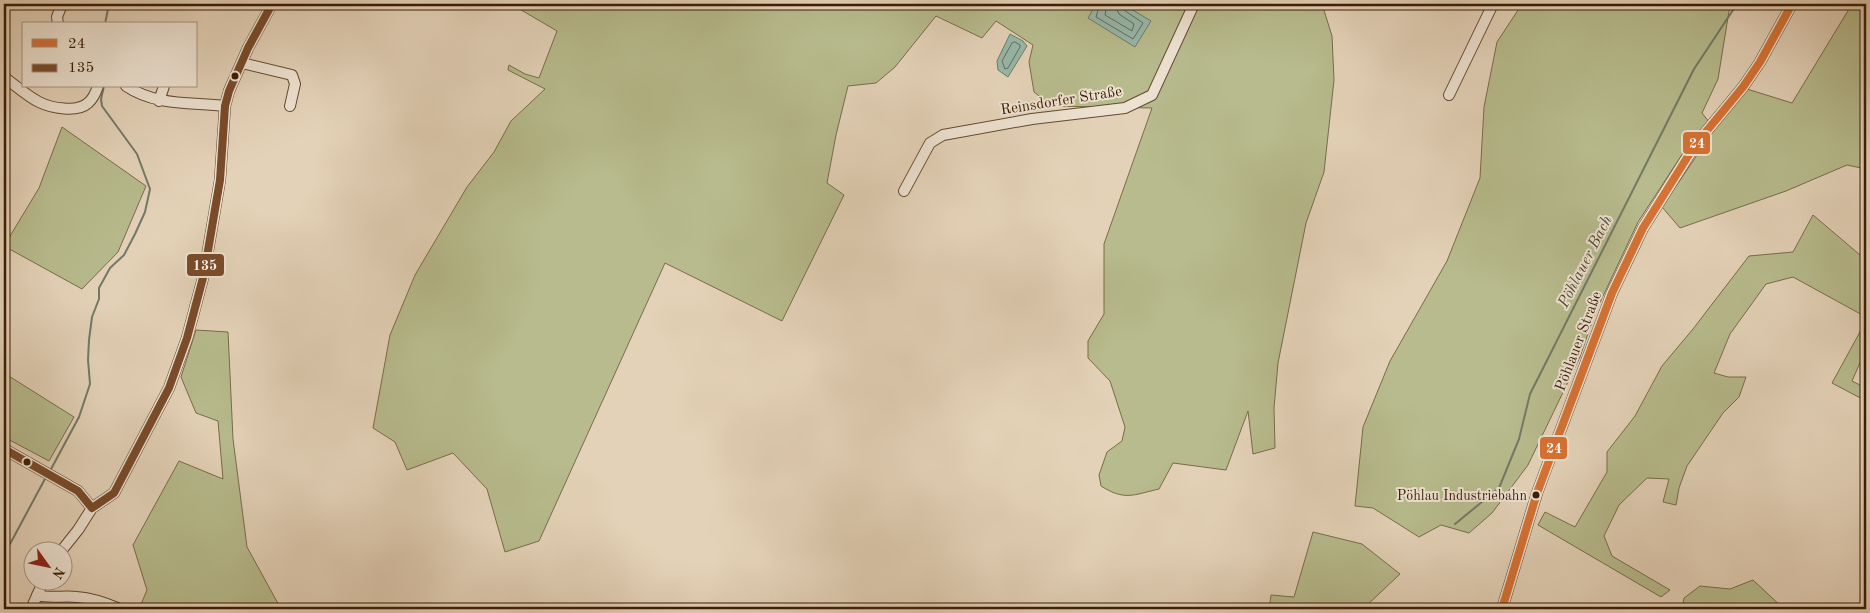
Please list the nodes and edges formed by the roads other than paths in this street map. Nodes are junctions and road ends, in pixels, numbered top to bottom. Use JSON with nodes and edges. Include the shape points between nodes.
{"nodes":[{"id":1,"x":62,"y":4,"type":"edge"},
{"id":2,"x":272,"y":4,"type":"edge"},
{"id":3,"x":1194,"y":4,"type":"edge"},
{"id":4,"x":1494,"y":4,"type":"edge"},
{"id":5,"x":1792,"y":4,"type":"edge"},
{"id":6,"x":58,"y":22,"type":"edge"},
{"id":7,"x":243,"y":60,"type":"junction"},
{"id":8,"x":4,"y":77,"type":"edge"},
{"id":9,"x":97,"y":88,"type":"edge"},
{"id":10,"x":129,"y":88,"type":"edge"},
{"id":11,"x":163,"y":88,"type":"edge"},
{"id":12,"x":1449,"y":95,"type":"dead end"},
{"id":13,"x":159,"y":102,"type":"junction"},
{"id":14,"x":225,"y":106,"type":"junction"},
{"id":15,"x":290,"y":106,"type":"dead end"},
{"id":16,"x":904,"y":191,"type":"dead end"},
{"id":17,"x":4,"y":449,"type":"edge"},
{"id":18,"x":92,"y":508,"type":"junction"},
{"id":19,"x":70,"y":540,"type":"edge"},
{"id":20,"x":40,"y":590,"type":"edge"},
{"id":21,"x":37,"y":596,"type":"junction"},
{"id":22,"x":31,"y":609,"type":"edge"},
{"id":23,"x":120,"y":609,"type":"edge"},
{"id":24,"x":1502,"y":609,"type":"edge"}],
"edges":[{"from":1,"to":6,"type":"street"},
{"from":2,"to":7,"type":"street"},
{"from":3,"to":16,"type":"street","name":"Reinsdorfer Straße","via":[[1152,95],[1124,108],[1032,119],[944,135],[930,143]]},
{"from":4,"to":12,"type":"street"},
{"from":5,"to":24,"type":"street","name":"Pöhlauer Straße","via":[[1760,62],[1695,145],[1643,228],[1612,293],[1537,493]]},
{"from":7,"to":14,"type":"street"},
{"from":7,"to":15,"type":"street","via":[[292,75],[295,84]]},
{"from":8,"to":9,"type":"street","via":[[39,102],[59,109],[87,104]]},
{"from":10,"to":13,"type":"street"},
{"from":11,"to":13,"type":"street"},
{"from":13,"to":14,"type":"street"},
{"from":14,"to":18,"type":"street","via":[[220,180],[204,274],[187,338],[170,388],[126,472],[114,493]]},
{"from":17,"to":18,"type":"street","via":[[78,491]]},
{"from":18,"to":19,"type":"street"},
{"from":20,"to":21,"type":"street"},
{"from":21,"to":22,"type":"street"},
{"from":21,"to":23,"type":"street","via":[[76,596]]}]}
